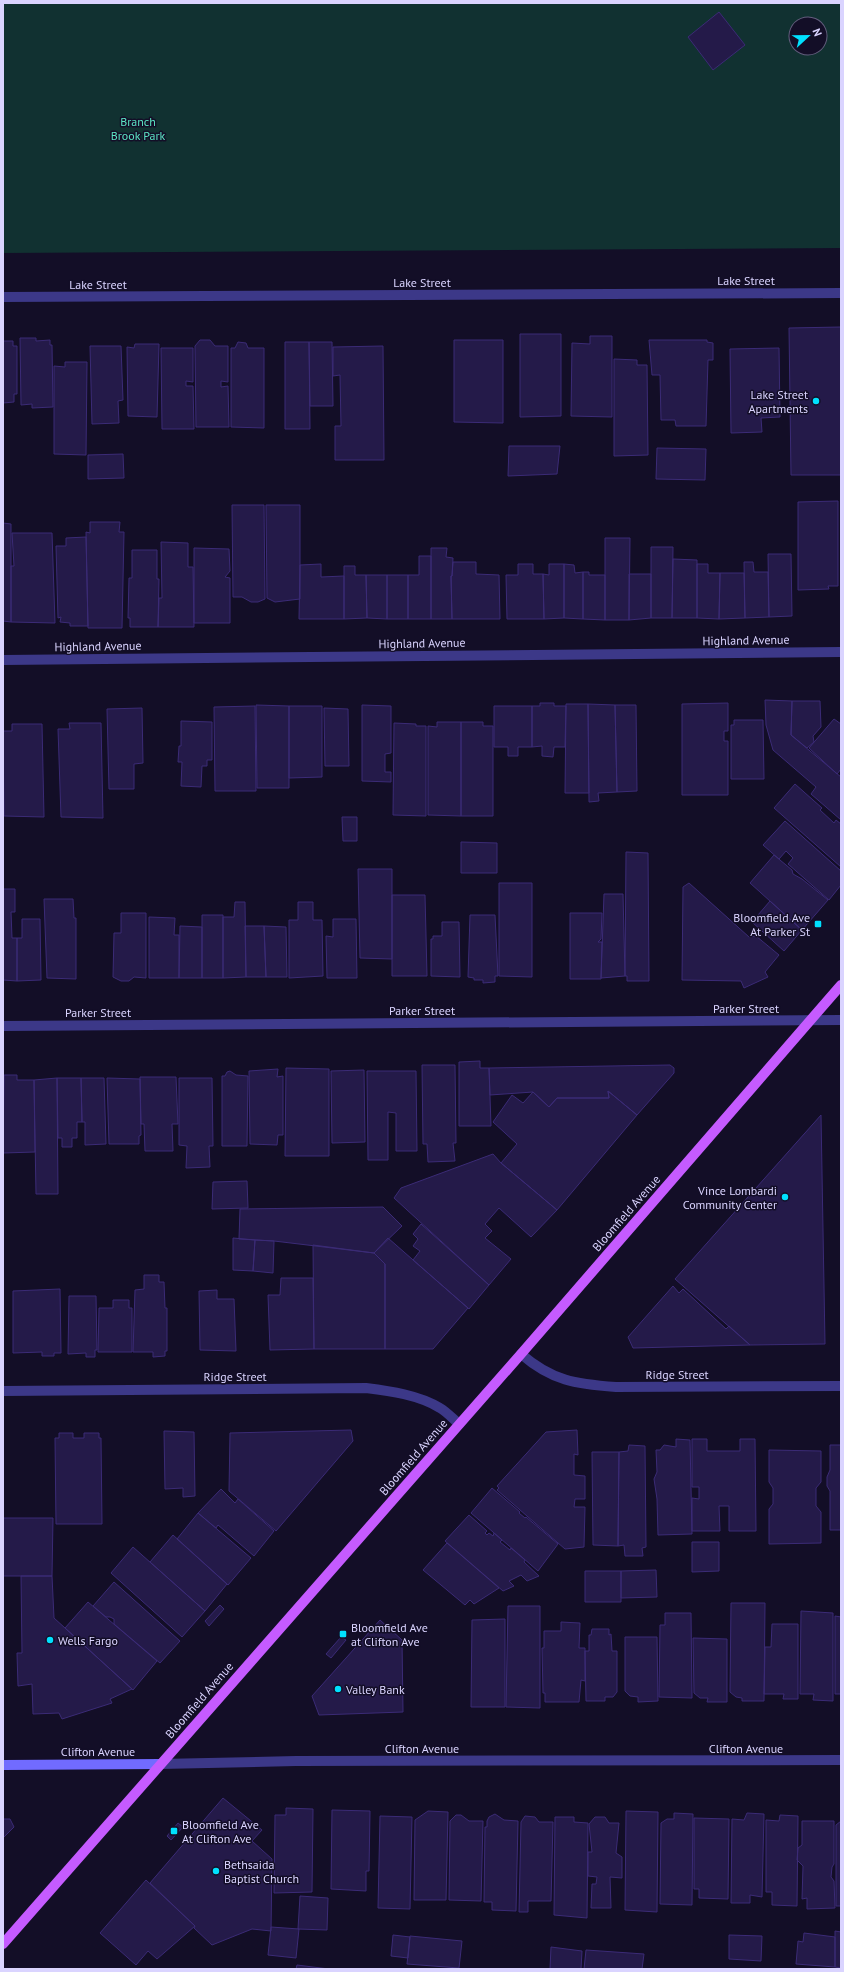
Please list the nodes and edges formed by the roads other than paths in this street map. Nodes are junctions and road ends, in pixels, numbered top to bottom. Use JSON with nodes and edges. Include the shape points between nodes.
{"nodes":[{"id":1,"x":841,"y":292,"type":"edge"},
{"id":2,"x":3,"y":297,"type":"edge"},
{"id":3,"x":841,"y":652,"type":"edge"},
{"id":4,"x":3,"y":660,"type":"edge"},
{"id":5,"x":841,"y":985,"type":"edge"},
{"id":6,"x":841,"y":1020,"type":"edge"},
{"id":7,"x":810,"y":1021,"type":"junction"},
{"id":8,"x":3,"y":1026,"type":"edge"},
{"id":9,"x":521,"y":1354,"type":"junction"},
{"id":10,"x":841,"y":1386,"type":"edge"},
{"id":11,"x":3,"y":1391,"type":"edge"},
{"id":12,"x":459,"y":1424,"type":"junction"},
{"id":13,"x":841,"y":1760,"type":"edge"},
{"id":14,"x":160,"y":1764,"type":"junction"},
{"id":15,"x":3,"y":1765,"type":"edge"},
{"id":16,"x":3,"y":1944,"type":"edge"}],
"edges":[{"from":1,"to":2,"type":"street","name":"Lake Street"},
{"from":3,"to":4,"type":"street","name":"Highland Avenue"},
{"from":5,"to":7,"type":"main road","name":"Bloomfield Avenue"},
{"from":6,"to":7,"type":"street","name":"Parker Street"},
{"from":7,"to":8,"type":"street","name":"Parker Street"},
{"from":7,"to":9,"type":"main road","name":"Bloomfield Avenue"},
{"from":9,"to":10,"type":"street","name":"Ridge Street","via":[[536,1367],[553,1376],[594,1386]]},
{"from":9,"to":12,"type":"main road","name":"Bloomfield Avenue"},
{"from":11,"to":12,"type":"street","name":"Ridge Street","via":[[366,1388],[385,1390],[423,1401],[440,1408]]},
{"from":12,"to":14,"type":"main road","name":"Bloomfield Avenue"},
{"from":13,"to":14,"type":"street","name":"Clifton Avenue","via":[[296,1761]]},
{"from":14,"to":15,"type":"main road","name":"Clifton Avenue"},
{"from":14,"to":16,"type":"main road","name":"Bloomfield Avenue"}]}
